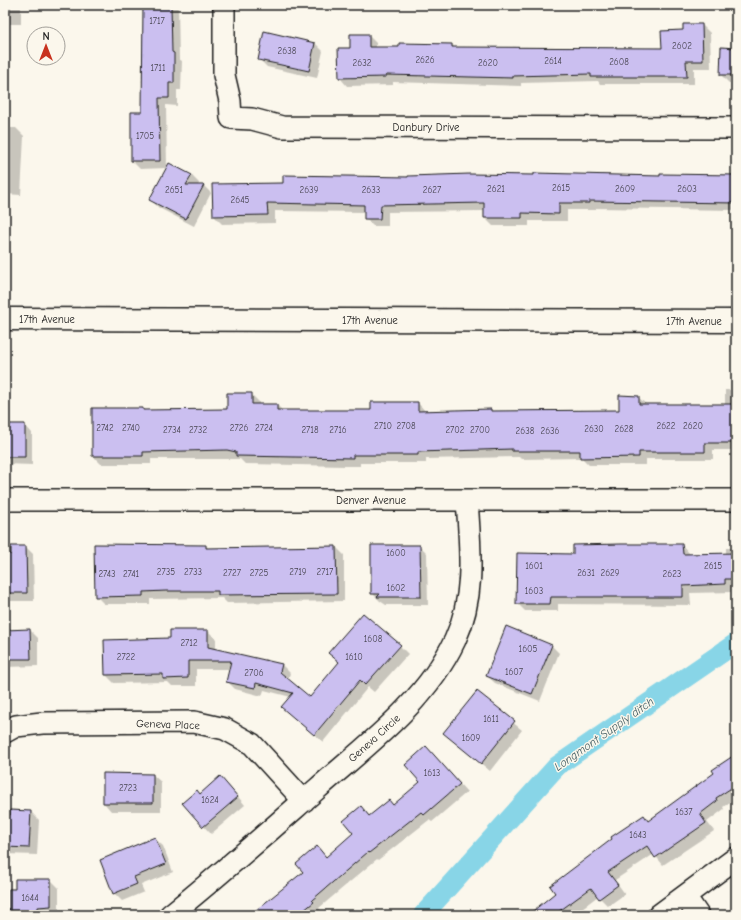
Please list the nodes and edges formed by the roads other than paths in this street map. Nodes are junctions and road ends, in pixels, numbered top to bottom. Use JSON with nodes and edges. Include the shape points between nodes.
{"nodes":[{"id":1,"x":224,"y":5,"type":"edge"},
{"id":2,"x":736,"y":128,"type":"edge"},
{"id":3,"x":5,"y":319,"type":"edge"},
{"id":4,"x":736,"y":321,"type":"edge"},
{"id":5,"x":5,"y":500,"type":"edge"},
{"id":6,"x":468,"y":500,"type":"junction"},
{"id":7,"x":736,"y":500,"type":"edge"},
{"id":8,"x":5,"y":732,"type":"edge"},
{"id":9,"x":304,"y":801,"type":"junction"},
{"id":10,"x":736,"y":858,"type":"edge"},
{"id":11,"x":685,"y":896,"type":"junction"},
{"id":12,"x":170,"y":915,"type":"edge"},
{"id":13,"x":659,"y":915,"type":"edge"},
{"id":14,"x":698,"y":915,"type":"edge"}],
"edges":[{"from":1,"to":2,"type":"street","name":"Danbury Drive","via":[[224,75],[231,118],[252,119],[282,127]]},
{"from":3,"to":4,"type":"main road","name":"17th Avenue"},
{"from":5,"to":6,"type":"street","name":"Denver Avenue"},
{"from":6,"to":7,"type":"street","name":"Denver Avenue"},
{"from":6,"to":9,"type":"street","name":"Geneva Circle","via":[[472,566],[467,604],[455,640],[426,686],[399,717]]},
{"from":8,"to":9,"type":"street","name":"Geneva Place","via":[[16,726],[42,723],[194,722],[224,729],[252,744]]},
{"from":9,"to":12,"type":"street","name":"Geneva Circle","via":[[225,871]]},
{"from":10,"to":11,"type":"street"},
{"from":11,"to":13,"type":"street"},
{"from":11,"to":14,"type":"street"}]}
